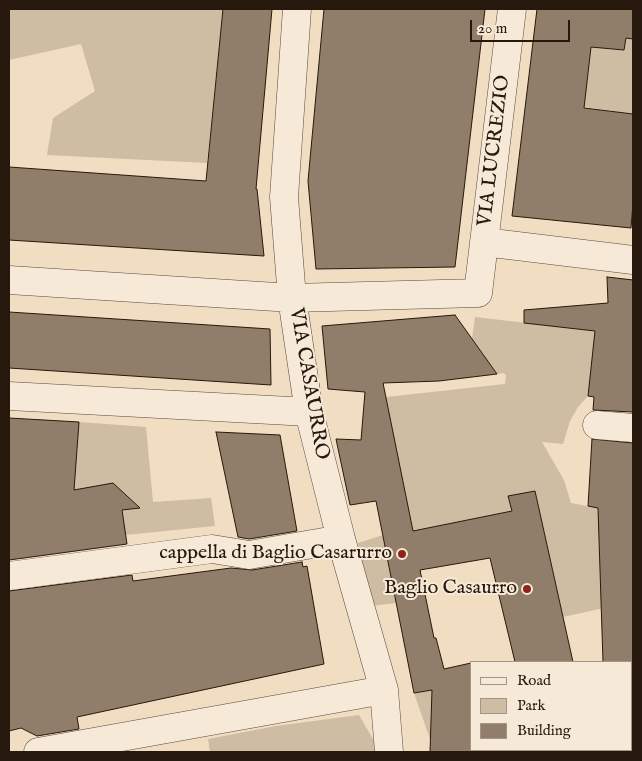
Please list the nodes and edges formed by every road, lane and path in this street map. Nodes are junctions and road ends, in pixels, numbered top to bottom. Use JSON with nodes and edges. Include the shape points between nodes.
{"nodes":[{"id":1,"x":297,"y":9,"type":"edge"},
{"id":2,"x":512,"y":9,"type":"edge"},
{"id":3,"x":484,"y":242,"type":"junction"},
{"id":4,"x":633,"y":260,"type":"edge"},
{"id":5,"x":9,"y":280,"type":"edge"},
{"id":6,"x":292,"y":298,"type":"junction"},
{"id":7,"x":9,"y":396,"type":"edge"},
{"id":8,"x":309,"y":412,"type":"junction"},
{"id":9,"x":597,"y":425,"type":"dead end"},
{"id":10,"x":633,"y":428,"type":"edge"},
{"id":11,"x":341,"y":539,"type":"junction"},
{"id":12,"x":9,"y":576,"type":"edge"},
{"id":13,"x":384,"y":690,"type":"junction"},
{"id":14,"x":38,"y":752,"type":"edge"},
{"id":15,"x":389,"y":752,"type":"edge"}],
"edges":[{"from":1,"to":6,"type":"street","name":"VIA CASAURRO","via":[[284,196]]},
{"from":2,"to":3,"type":"street","name":"VIA LUCREZIO"},
{"from":3,"to":4,"type":"street"},
{"from":3,"to":6,"type":"street","name":"VIA LUCREZIO","via":[[478,293]]},
{"from":5,"to":6,"type":"street"},
{"from":6,"to":8,"type":"street","name":"VIA CASAURRO"},
{"from":7,"to":8,"type":"street"},
{"from":8,"to":11,"type":"street","name":"VIA CASAURRO"},
{"from":9,"to":10,"type":"street"},
{"from":11,"to":12,"type":"street","via":[[249,555],[212,549]]},
{"from":11,"to":13,"type":"street","name":"VIA CASAURRO"},
{"from":13,"to":14,"type":"street"},
{"from":13,"to":15,"type":"street","name":"VIA CASAURRO"}]}
